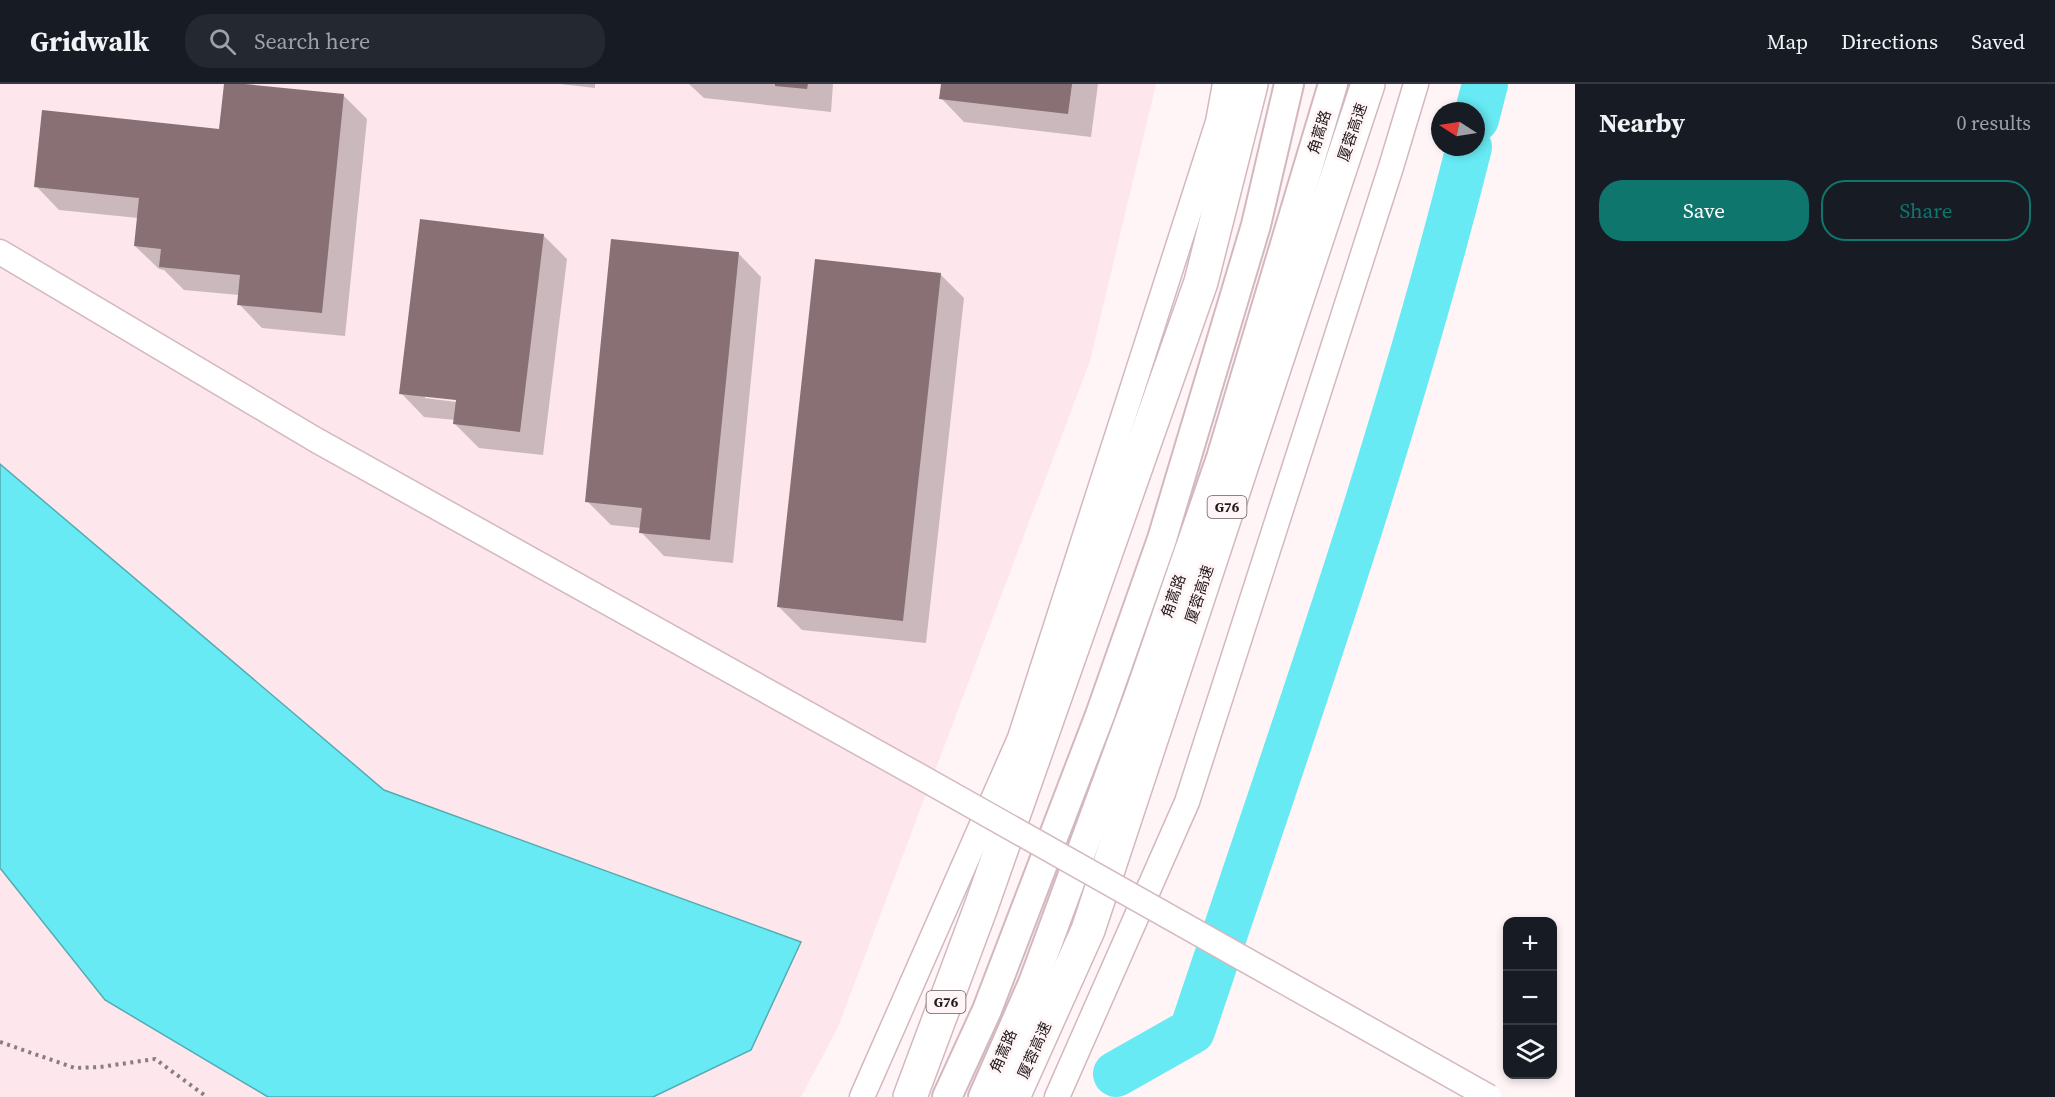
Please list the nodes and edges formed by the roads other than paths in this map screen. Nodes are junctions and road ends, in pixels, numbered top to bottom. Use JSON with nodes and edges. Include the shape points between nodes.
{"nodes":[{"id":1,"x":1225,"y":84,"type":"edge"},
{"id":2,"x":1251,"y":84,"type":"edge"},
{"id":3,"x":1290,"y":84,"type":"edge"},
{"id":4,"x":1333,"y":84,"type":"edge"},
{"id":5,"x":1368,"y":84,"type":"edge"},
{"id":6,"x":1416,"y":84,"type":"edge"},
{"id":7,"x":0,"y":252,"type":"edge"},
{"id":8,"x":862,"y":1097,"type":"edge"},
{"id":9,"x":910,"y":1097,"type":"edge"},
{"id":10,"x":947,"y":1097,"type":"edge"},
{"id":11,"x":983,"y":1097,"type":"edge"},
{"id":12,"x":1013,"y":1097,"type":"edge"},
{"id":13,"x":1057,"y":1097,"type":"edge"},
{"id":14,"x":1490,"y":1097,"type":"edge"}],
"edges":[{"from":1,"to":8,"type":"street","via":[[1218,122],[1020,738]]},
{"from":2,"to":9,"type":"highway","number":"G76","via":[[1201,282]]},
{"from":3,"to":10,"type":"main road","name":"角蒿路","via":[[1256,225],[1162,539],[1100,715],[987,1011]]},
{"from":4,"to":11,"type":"main road","name":"角蒿路","via":[[1221,458],[1159,638],[1033,983]]},
{"from":5,"to":12,"type":"highway","name":"厦蓉高速","number":"G76","via":[[1088,930]]},
{"from":6,"to":13,"type":"street","via":[[1187,802]]},
{"from":7,"to":14,"type":"street","bridge":true,"via":[[315,440]]}]}
